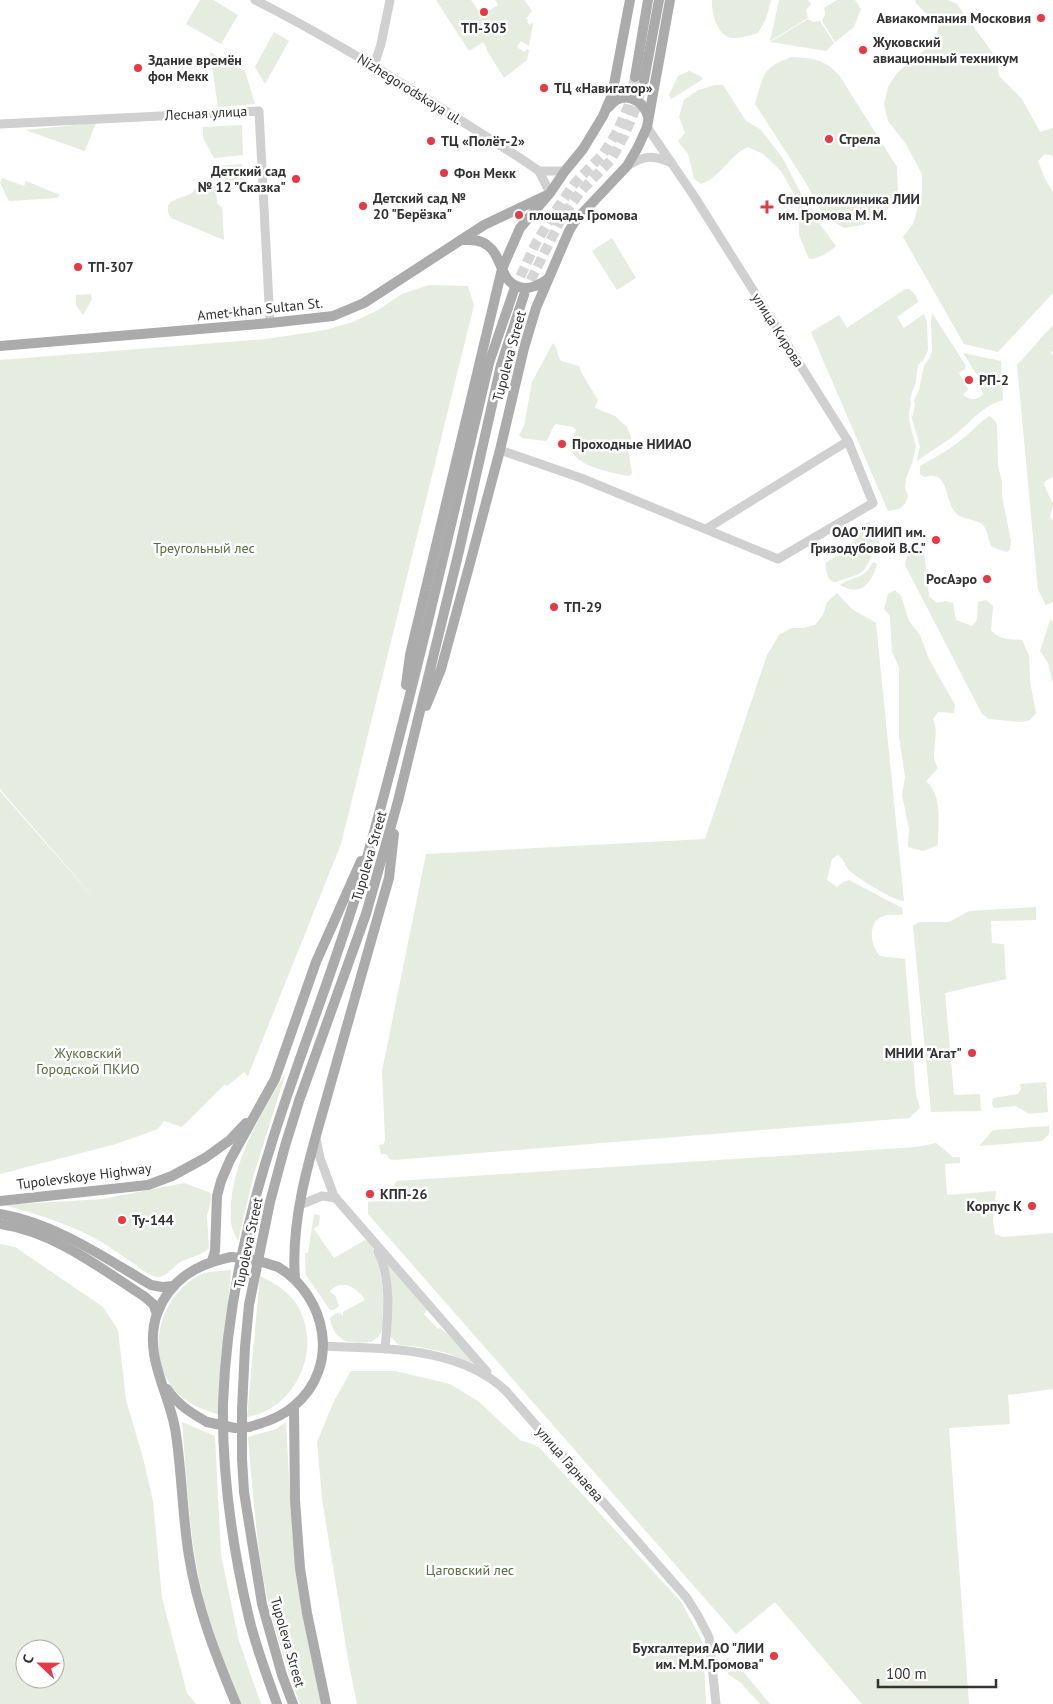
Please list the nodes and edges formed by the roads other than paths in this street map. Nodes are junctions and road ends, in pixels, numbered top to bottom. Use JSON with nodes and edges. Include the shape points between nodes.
{"nodes":[{"id":1,"x":255,"y":0,"type":"edge"},
{"id":2,"x":390,"y":0,"type":"edge"},
{"id":3,"x":630,"y":0,"type":"edge"},
{"id":4,"x":648,"y":0,"type":"edge"},
{"id":5,"x":659,"y":0,"type":"edge"},
{"id":6,"x":670,"y":0,"type":"edge"},
{"id":7,"x":374,"y":66,"type":"junction"},
{"id":8,"x":603,"y":116,"type":"junction"},
{"id":9,"x":648,"y":116,"type":"junction"},
{"id":10,"x":0,"y":124,"type":"edge"},
{"id":11,"x":647,"y":127,"type":"junction"},
{"id":12,"x":672,"y":163,"type":"junction"},
{"id":13,"x":626,"y":166,"type":"junction"},
{"id":14,"x":568,"y":167,"type":"junction"},
{"id":15,"x":539,"y":171,"type":"junction"},
{"id":16,"x":550,"y":194,"type":"junction"},
{"id":17,"x":460,"y":240,"type":"junction"},
{"id":18,"x":502,"y":269,"type":"junction"},
{"id":19,"x":548,"y":279,"type":"junction"},
{"id":20,"x":270,"y":324,"type":"junction"},
{"id":21,"x":0,"y":346,"type":"edge"},
{"id":22,"x":848,"y":441,"type":"junction"},
{"id":23,"x":500,"y":450,"type":"junction"},
{"id":24,"x":706,"y":529,"type":"junction"},
{"id":25,"x":399,"y":737,"type":"junction"},
{"id":26,"x":412,"y":740,"type":"junction"},
{"id":27,"x":398,"y":801,"type":"junction"},
{"id":28,"x":377,"y":824,"type":"junction"},
{"id":29,"x":263,"y":1102,"type":"junction"},
{"id":30,"x":316,"y":1139,"type":"junction"},
{"id":31,"x":336,"y":1198,"type":"junction"},
{"id":32,"x":0,"y":1201,"type":"edge"},
{"id":33,"x":300,"y":1205,"type":"junction"},
{"id":34,"x":0,"y":1214,"type":"edge"},
{"id":35,"x":0,"y":1224,"type":"edge"},
{"id":36,"x":374,"y":1241,"type":"junction"},
{"id":37,"x":212,"y":1261,"type":"junction"},
{"id":38,"x":295,"y":1279,"type":"junction"},
{"id":39,"x":174,"y":1286,"type":"junction"},
{"id":40,"x":158,"y":1314,"type":"junction"},
{"id":41,"x":323,"y":1346,"type":"junction"},
{"id":42,"x":385,"y":1349,"type":"junction"},
{"id":43,"x":494,"y":1380,"type":"junction"},
{"id":44,"x":162,"y":1382,"type":"junction"},
{"id":45,"x":294,"y":1407,"type":"junction"},
{"id":46,"x":236,"y":1704,"type":"edge"},
{"id":47,"x":277,"y":1704,"type":"edge"},
{"id":48,"x":293,"y":1704,"type":"edge"},
{"id":49,"x":326,"y":1704,"type":"edge"},
{"id":50,"x":716,"y":1704,"type":"edge"}],
"edges":[{"from":1,"to":7,"type":"street","name":"Nizhegorodskaya ul."},
{"from":2,"to":7,"type":"street"},
{"from":3,"to":8,"type":"main road","via":[[612,94]]},
{"from":4,"to":5,"type":"main road","via":[[640,78]]},
{"from":6,"to":9,"type":"main road","name":"Tupoleva Street"},
{"from":7,"to":15,"type":"street","name":"Nizhegorodskaya ul."},
{"from":8,"to":9,"type":"main road","via":[[611,104],[628,98],[645,106]]},
{"from":8,"to":14,"type":"main road"},
{"from":9,"to":11,"type":"main road","name":"Tupoleva Street"},
{"from":10,"to":20,"type":"street","name":"Лесная улица","via":[[259,110]]},
{"from":11,"to":12,"type":"street","name":"улица Кирова"},
{"from":11,"to":13,"type":"main road","name":"Tupoleva Street"},
{"from":12,"to":13,"type":"street","via":[[655,156],[640,158]]},
{"from":12,"to":22,"type":"street","name":"улица Кирова"},
{"from":13,"to":19,"type":"main road","name":"Tupoleva Street","via":[[580,214]]},
{"from":14,"to":15,"type":"street"},
{"from":14,"to":16,"type":"main road","name":"Tupoleva Street"},
{"from":15,"to":16,"type":"street"},
{"from":16,"to":17,"type":"main road","name":"Amet-khan Sultan St."},
{"from":16,"to":18,"type":"main road","name":"Tupoleva Street","via":[[520,228]]},
{"from":17,"to":18,"type":"main road","via":[[487,244],[496,252]]},
{"from":17,"to":20,"type":"main road","name":"Amet-khan Sultan St.","via":[[364,303],[334,316]]},
{"from":18,"to":19,"type":"main road","via":[[507,280],[522,288],[538,286]]},
{"from":18,"to":25,"type":"main road","name":"Tupoleva Street","via":[[410,655]]},
{"from":19,"to":23,"type":"main road","name":"Tupoleva Street","via":[[524,348]]},
{"from":20,"to":21,"type":"main road","name":"Amet-khan Sultan St."},
{"from":22,"to":24,"type":"street"},
{"from":22,"to":24,"type":"street","name":"улица Кирова","via":[[873,503],[778,559]]},
{"from":23,"to":24,"type":"street","via":[[581,478]]},
{"from":23,"to":26,"type":"main road","name":"Tupoleva Street","via":[[441,669]]},
{"from":25,"to":26,"type":"main road","name":"Tupoleva Street","via":[[489,363],[519,293]]},
{"from":25,"to":28,"type":"main road","name":"Tupoleva Street"},
{"from":26,"to":27,"type":"main road","name":"Tupoleva Street"},
{"from":27,"to":30,"type":"main road","name":"Tupoleva Street","via":[[389,878]]},
{"from":27,"to":48,"type":"main road","name":"Tupoleva Street","via":[[366,914],[285,1146],[249,1304],[242,1408],[244,1492],[262,1604]]},
{"from":28,"to":29,"type":"main road","name":"Tupoleva Street","via":[[316,962],[275,1079]]},
{"from":28,"to":47,"type":"main road","name":"Tupoleva Street","via":[[353,908],[269,1149],[240,1266],[228,1348],[223,1405],[234,1544],[250,1620]]},
{"from":29,"to":32,"type":"main road","name":"Tupolevskoye Highway","via":[[230,1140],[172,1176],[148,1185]]},
{"from":29,"to":37,"type":"main road","via":[[221,1181]]},
{"from":30,"to":31,"type":"street"},
{"from":30,"to":33,"type":"main road","name":"Tupoleva Street"},
{"from":31,"to":33,"type":"street","via":[[322,1196]]},
{"from":31,"to":36,"type":"street"},
{"from":33,"to":38,"type":"main road","name":"Tupoleva Street"},
{"from":34,"to":39,"type":"main road","via":[[50,1228],[151,1285]]},
{"from":35,"to":40,"type":"main road","via":[[38,1234],[74,1251],[145,1297]]},
{"from":36,"to":42,"type":"street","via":[[384,1265],[387,1292]]},
{"from":36,"to":43,"type":"street"},
{"from":37,"to":38,"type":"main road","bridge":true,"via":[[231,1257],[263,1261]]},
{"from":37,"to":39,"type":"main road"},
{"from":38,"to":41,"type":"main road","via":[[314,1305],[320,1320]]},
{"from":39,"to":40,"type":"main road"},
{"from":40,"to":44,"type":"main road","via":[[153,1331],[153,1349]]},
{"from":41,"to":42,"type":"street","name":"улица Гарнаева"},
{"from":41,"to":45,"type":"main road","via":[[317,1373]]},
{"from":42,"to":43,"type":"street","name":"улица Гарнаева","via":[[444,1358]]},
{"from":43,"to":50,"type":"street","name":"улица Гарнаева","via":[[698,1614],[709,1637]]},
{"from":44,"to":45,"type":"main road","bridge":true,"via":[[189,1412],[207,1422],[235,1428],[273,1420]]},
{"from":44,"to":46,"type":"main road","via":[[175,1429],[189,1557],[213,1648]]},
{"from":45,"to":49,"type":"main road","via":[[300,1568]]}]}
